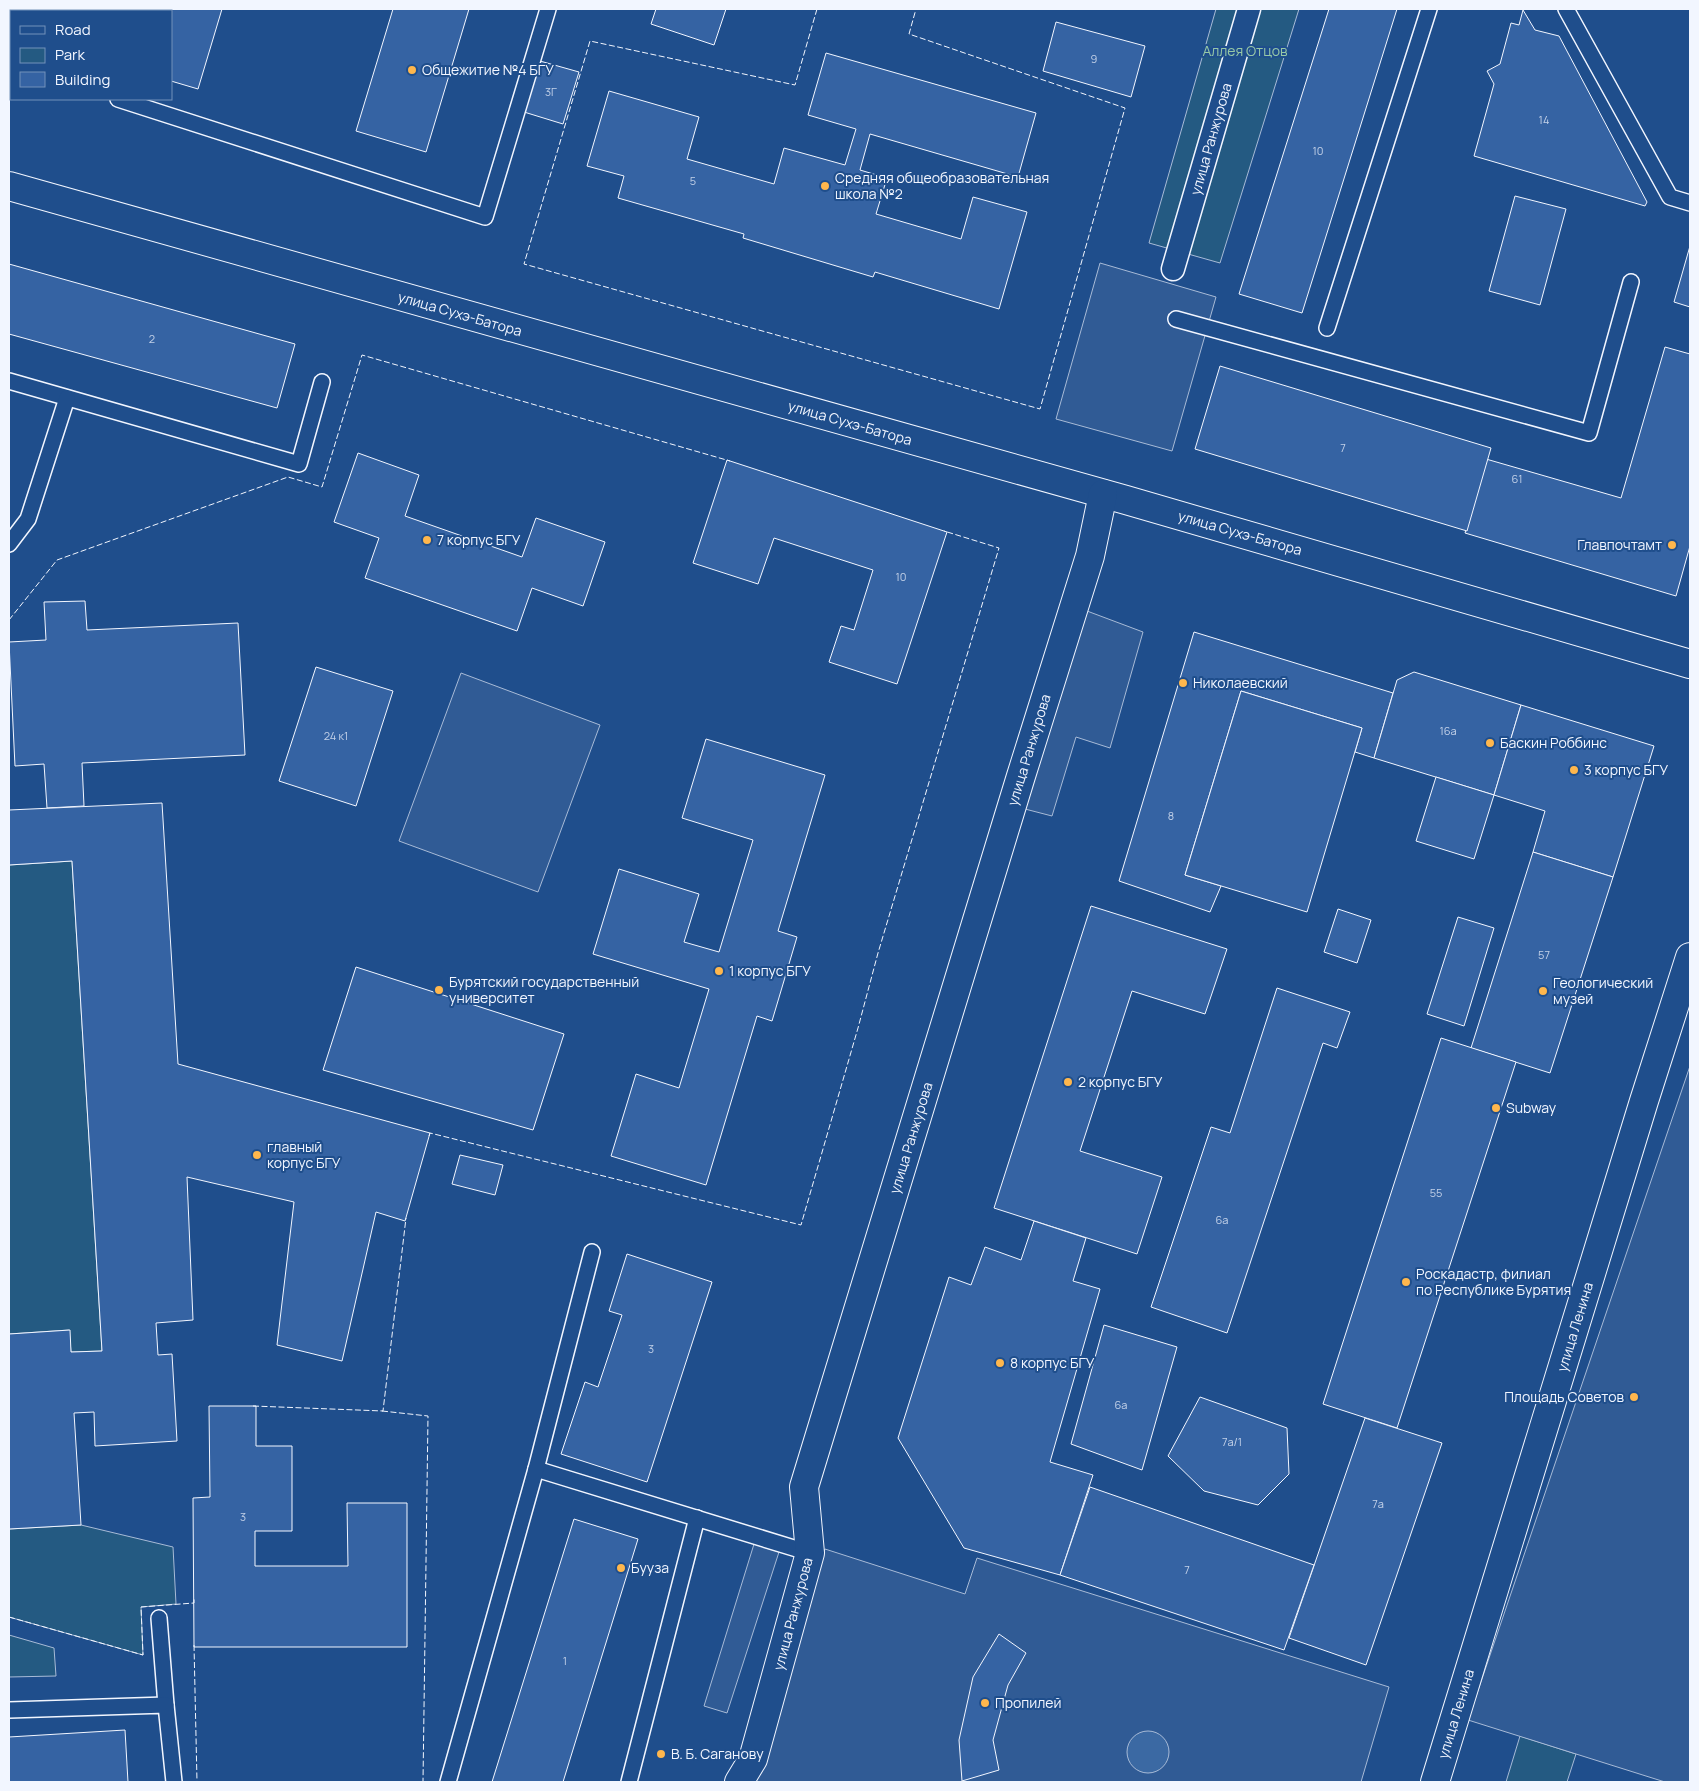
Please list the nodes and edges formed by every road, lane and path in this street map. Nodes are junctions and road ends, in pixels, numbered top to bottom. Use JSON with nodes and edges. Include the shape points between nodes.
{"nodes":[{"id":1,"x":548,"y":9,"type":"edge"},
{"id":2,"x":1249,"y":9,"type":"edge"},
{"id":3,"x":1429,"y":9,"type":"edge"},
{"id":4,"x":1566,"y":9,"type":"edge"},
{"id":5,"x":121,"y":100,"type":"edge"},
{"id":6,"x":9,"y":186,"type":"edge"},
{"id":7,"x":1690,"y":203,"type":"edge"},
{"id":8,"x":1173,"y":269,"type":"dead end"},
{"id":9,"x":1631,"y":282,"type":"dead end"},
{"id":10,"x":1176,"y":320,"type":"dead end"},
{"id":11,"x":1327,"y":328,"type":"dead end"},
{"id":12,"x":9,"y":381,"type":"edge"},
{"id":13,"x":322,"y":382,"type":"dead end"},
{"id":14,"x":67,"y":398,"type":"junction"},
{"id":15,"x":1103,"y":494,"type":"junction"},
{"id":16,"x":9,"y":544,"type":"edge"},
{"id":17,"x":1690,"y":664,"type":"edge"},
{"id":18,"x":1690,"y":957,"type":"edge"},
{"id":19,"x":592,"y":1252,"type":"dead end"},
{"id":20,"x":536,"y":1470,"type":"junction"},
{"id":21,"x":697,"y":1518,"type":"junction"},
{"id":22,"x":810,"y":1553,"type":"junction"},
{"id":23,"x":159,"y":1618,"type":"dead end"},
{"id":24,"x":166,"y":1705,"type":"junction"},
{"id":25,"x":9,"y":1710,"type":"edge"},
{"id":26,"x":174,"y":1782,"type":"edge"},
{"id":27,"x":448,"y":1782,"type":"edge"},
{"id":28,"x":629,"y":1782,"type":"edge"},
{"id":29,"x":740,"y":1782,"type":"edge"},
{"id":30,"x":1435,"y":1782,"type":"edge"}],
"edges":[{"from":1,"to":5,"type":"lane","via":[[485,217]]},
{"from":2,"to":8,"type":"street","name":"улица Ранжурова"},
{"from":3,"to":11,"type":"lane"},
{"from":4,"to":7,"type":"lane","via":[[1670,198]]},
{"from":6,"to":15,"type":"street","name":"улица Сухэ-Батора"},
{"from":9,"to":10,"type":"lane","via":[[1589,434]]},
{"from":12,"to":14,"type":"lane"},
{"from":13,"to":14,"type":"lane","via":[[299,464]]},
{"from":14,"to":16,"type":"lane","via":[[28,519]]},
{"from":15,"to":17,"type":"street","name":"улица Сухэ-Батора"},
{"from":15,"to":22,"type":"street","name":"улица Ранжурова","via":[[1090,556],[804,1487]]},
{"from":18,"to":30,"type":"street","name":"улица Ленина"},
{"from":19,"to":20,"type":"lane"},
{"from":20,"to":21,"type":"lane"},
{"from":20,"to":27,"type":"lane"},
{"from":21,"to":22,"type":"lane"},
{"from":21,"to":28,"type":"lane"},
{"from":22,"to":29,"type":"street","name":"улица Ранжурова","via":[[753,1759]]},
{"from":23,"to":24,"type":"lane"},
{"from":24,"to":25,"type":"lane"},
{"from":24,"to":26,"type":"lane"}]}
